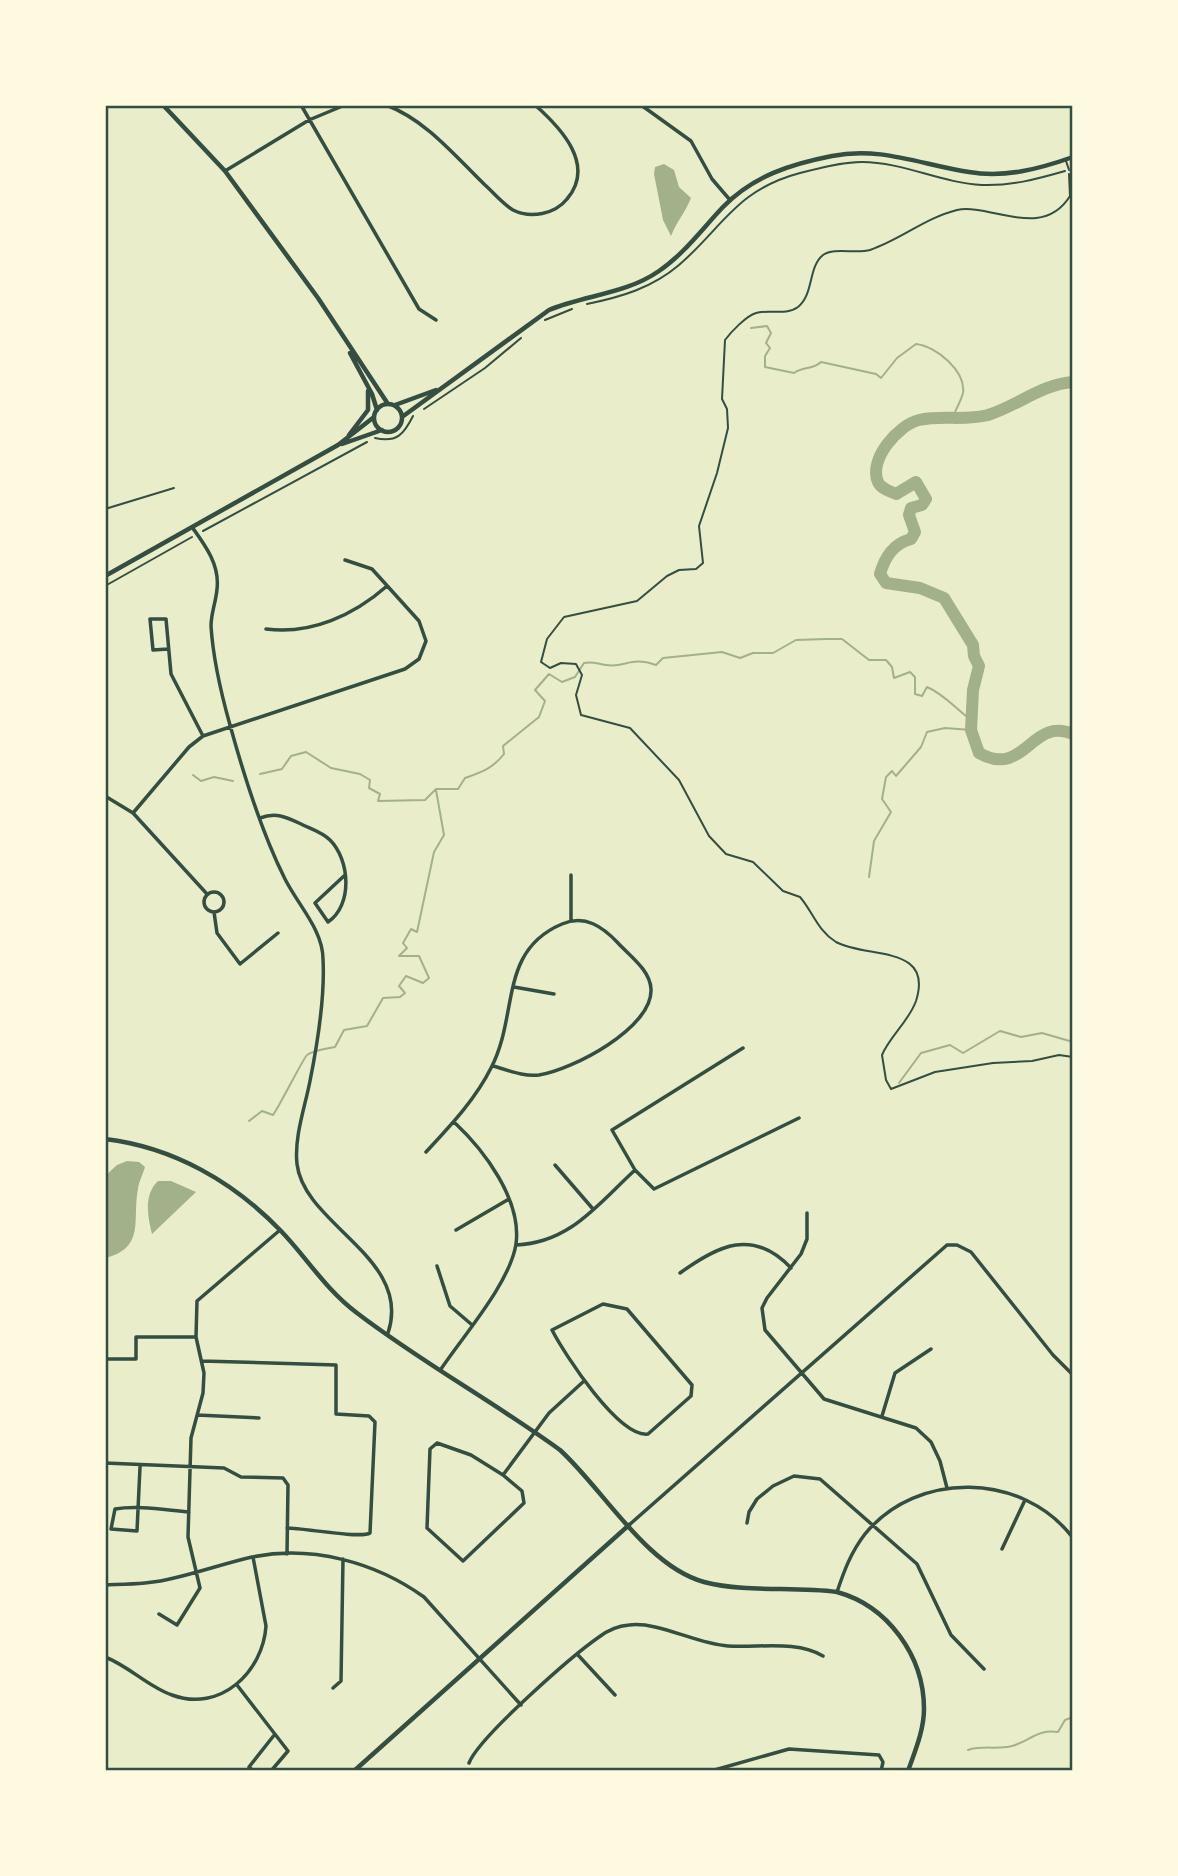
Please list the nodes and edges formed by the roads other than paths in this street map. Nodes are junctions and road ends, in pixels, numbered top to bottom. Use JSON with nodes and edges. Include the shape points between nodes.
{"nodes":[{"id":1,"x":163,"y":105,"type":"edge"},
{"id":2,"x":301,"y":105,"type":"edge"},
{"id":3,"x":345,"y":105,"type":"edge"},
{"id":4,"x":386,"y":105,"type":"edge"},
{"id":5,"x":535,"y":105,"type":"edge"},
{"id":6,"x":641,"y":105,"type":"edge"},
{"id":7,"x":309,"y":120,"type":"junction"},
{"id":8,"x":1073,"y":157,"type":"edge"},
{"id":9,"x":1066,"y":160,"type":"junction"},
{"id":10,"x":1069,"y":170,"type":"road end"},
{"id":11,"x":225,"y":171,"type":"junction"},
{"id":12,"x":730,"y":200,"type":"junction"},
{"id":13,"x":436,"y":320,"type":"dead end"},
{"id":14,"x":347,"y":346,"type":"junction"},
{"id":15,"x":443,"y":387,"type":"junction"},
{"id":16,"x":368,"y":388,"type":"junction"},
{"id":17,"x":391,"y":405,"type":"junction"},
{"id":18,"x":377,"y":410,"type":"junction"},
{"id":19,"x":374,"y":416,"type":"junction"},
{"id":20,"x":402,"y":418,"type":"junction"},
{"id":21,"x":382,"y":430,"type":"junction"},
{"id":22,"x":338,"y":445,"type":"junction"},
{"id":23,"x":174,"y":488,"type":"dead end"},
{"id":24,"x":105,"y":509,"type":"edge"},
{"id":25,"x":192,"y":527,"type":"junction"},
{"id":26,"x":345,"y":560,"type":"dead end"},
{"id":27,"x":105,"y":576,"type":"edge"},
{"id":28,"x":387,"y":586,"type":"junction"},
{"id":29,"x":266,"y":629,"type":"dead end"},
{"id":30,"x":168,"y":649,"type":"junction"},
{"id":31,"x":230,"y":726,"type":"junction"},
{"id":32,"x":203,"y":736,"type":"junction"},
{"id":33,"x":105,"y":796,"type":"edge"},
{"id":34,"x":133,"y":814,"type":"junction"},
{"id":35,"x":260,"y":818,"type":"junction"},
{"id":36,"x":345,"y":875,"type":"junction"},
{"id":37,"x":571,"y":875,"type":"dead end"},
{"id":38,"x":207,"y":894,"type":"junction"},
{"id":39,"x":214,"y":912,"type":"junction"},
{"id":40,"x":571,"y":920,"type":"junction"},
{"id":41,"x":278,"y":933,"type":"dead end"},
{"id":42,"x":514,"y":987,"type":"junction"},
{"id":43,"x":554,"y":994,"type":"dead end"},
{"id":44,"x":743,"y":1048,"type":"dead end"},
{"id":45,"x":493,"y":1066,"type":"junction"},
{"id":46,"x":799,"y":1118,"type":"dead end"},
{"id":47,"x":454,"y":1122,"type":"junction"},
{"id":48,"x":105,"y":1139,"type":"edge"},
{"id":49,"x":426,"y":1152,"type":"dead end"},
{"id":50,"x":555,"y":1165,"type":"dead end"},
{"id":51,"x":635,"y":1170,"type":"junction"},
{"id":52,"x":509,"y":1199,"type":"junction"},
{"id":53,"x":593,"y":1209,"type":"junction"},
{"id":54,"x":807,"y":1213,"type":"dead end"},
{"id":55,"x":280,"y":1230,"type":"junction"},
{"id":56,"x":456,"y":1230,"type":"dead end"},
{"id":57,"x":516,"y":1245,"type":"junction"},
{"id":58,"x":437,"y":1266,"type":"dead end"},
{"id":59,"x":791,"y":1268,"type":"junction"},
{"id":60,"x":680,"y":1273,"type":"dead end"},
{"id":61,"x":471,"y":1324,"type":"junction"},
{"id":62,"x":387,"y":1333,"type":"junction"},
{"id":63,"x":196,"y":1337,"type":"junction"},
{"id":64,"x":931,"y":1349,"type":"dead end"},
{"id":65,"x":105,"y":1359,"type":"edge"},
{"id":66,"x":202,"y":1361,"type":"junction"},
{"id":67,"x":441,"y":1369,"type":"junction"},
{"id":68,"x":799,"y":1373,"type":"junction"},
{"id":69,"x":1073,"y":1375,"type":"edge"},
{"id":70,"x":584,"y":1381,"type":"junction"},
{"id":71,"x":197,"y":1415,"type":"junction"},
{"id":72,"x":882,"y":1416,"type":"junction"},
{"id":73,"x":259,"y":1418,"type":"dead end"},
{"id":74,"x":535,"y":1432,"type":"junction"},
{"id":75,"x":105,"y":1464,"type":"edge"},
{"id":76,"x":189,"y":1466,"type":"junction"},
{"id":77,"x":140,"y":1467,"type":"junction"},
{"id":78,"x":503,"y":1475,"type":"junction"},
{"id":79,"x":947,"y":1488,"type":"junction"},
{"id":80,"x":1025,"y":1500,"type":"junction"},
{"id":81,"x":138,"y":1509,"type":"junction"},
{"id":82,"x":189,"y":1512,"type":"junction"},
{"id":83,"x":747,"y":1523,"type":"dead end"},
{"id":84,"x":629,"y":1525,"type":"junction"},
{"id":85,"x":875,"y":1525,"type":"junction"},
{"id":86,"x":287,"y":1528,"type":"junction"},
{"id":87,"x":1073,"y":1538,"type":"edge"},
{"id":88,"x":1002,"y":1549,"type":"dead end"},
{"id":89,"x":287,"y":1554,"type":"junction"},
{"id":90,"x":253,"y":1557,"type":"junction"},
{"id":91,"x":343,"y":1559,"type":"junction"},
{"id":92,"x":196,"y":1573,"type":"junction"},
{"id":93,"x":105,"y":1585,"type":"edge"},
{"id":94,"x":837,"y":1592,"type":"junction"},
{"id":95,"x":159,"y":1614,"type":"dead end"},
{"id":96,"x":578,"y":1655,"type":"junction"},
{"id":97,"x":823,"y":1656,"type":"dead end"},
{"id":98,"x":105,"y":1657,"type":"edge"},
{"id":99,"x":480,"y":1660,"type":"junction"},
{"id":100,"x":984,"y":1669,"type":"dead end"},
{"id":101,"x":237,"y":1685,"type":"junction"},
{"id":102,"x":333,"y":1688,"type":"dead end"},
{"id":103,"x":615,"y":1695,"type":"dead end"},
{"id":104,"x":521,"y":1705,"type":"junction"},
{"id":105,"x":275,"y":1734,"type":"junction"},
{"id":106,"x":469,"y":1763,"type":"dead end"},
{"id":107,"x":254,"y":1771,"type":"edge"},
{"id":108,"x":271,"y":1771,"type":"edge"},
{"id":109,"x":354,"y":1771,"type":"edge"},
{"id":110,"x":711,"y":1771,"type":"edge"},
{"id":111,"x":881,"y":1771,"type":"edge"},
{"id":112,"x":908,"y":1771,"type":"edge"}],
"edges":[{"from":1,"to":11,"type":"street"},
{"from":2,"to":7,"type":"street"},
{"from":3,"to":7,"type":"street"},
{"from":4,"to":5,"type":"street","via":[[420,123],[514,211],[538,215],[565,202],[579,170],[573,149],[558,126]]},
{"from":6,"to":12,"type":"street","via":[[691,141]]},
{"from":7,"to":11,"type":"street"},
{"from":7,"to":13,"type":"street","via":[[419,309]]},
{"from":8,"to":9,"type":"street"},
{"from":9,"to":10,"type":"lane"},
{"from":9,"to":12,"type":"street","via":[[996,174],[880,153],[852,153],[780,170]]},
{"from":11,"to":14,"type":"street","via":[[318,298]]},
{"from":12,"to":15,"type":"street","via":[[685,250],[659,271],[627,287],[549,310]]},
{"from":14,"to":16,"type":"street"},
{"from":14,"to":17,"type":"street"},
{"from":15,"to":17,"type":"street"},
{"from":15,"to":20,"type":"street"},
{"from":16,"to":18,"type":"street"},
{"from":16,"to":22,"type":"street","via":[[368,410],[362,422]]},
{"from":17,"to":18,"type":"street"},
{"from":17,"to":20,"type":"street"},
{"from":18,"to":19,"type":"street"},
{"from":19,"to":21,"type":"street"},
{"from":19,"to":22,"type":"street"},
{"from":20,"to":21,"type":"street","via":[[396,429]]},
{"from":21,"to":22,"type":"street"},
{"from":22,"to":25,"type":"street"},
{"from":23,"to":24,"type":"lane"},
{"from":25,"to":27,"type":"street"},
{"from":25,"to":31,"type":"street","via":[[216,572],[212,634]]},
{"from":26,"to":28,"type":"street","via":[[367,566]]},
{"from":28,"to":29,"type":"street","via":[[355,612],[292,632]]},
{"from":28,"to":31,"type":"street","via":[[425,634],[426,647],[413,665]]},
{"from":30,"to":30,"type":"street","via":[[166,619],[150,619],[153,650]]},
{"from":30,"to":32,"type":"street","via":[[171,674]]},
{"from":31,"to":32,"type":"street"},
{"from":31,"to":35,"type":"street"},
{"from":32,"to":34,"type":"street"},
{"from":33,"to":34,"type":"street"},
{"from":34,"to":38,"type":"street"},
{"from":35,"to":36,"type":"street","via":[[277,814],[324,835],[340,854]]},
{"from":35,"to":62,"type":"street","via":[[284,878],[322,942],[316,1048],[298,1145],[299,1177],[383,1278],[391,1303]]},
{"from":36,"to":36,"type":"street","via":[[342,910],[328,922],[315,903]]},
{"from":37,"to":40,"type":"street"},
{"from":38,"to":39,"type":"street","via":[[204,904]]},
{"from":38,"to":39,"type":"street","via":[[215,891],[223,896],[222,908]]},
{"from":39,"to":41,"type":"street","via":[[217,933],[240,964]]},
{"from":40,"to":42,"type":"street","via":[[539,936],[526,950],[517,965]]},
{"from":40,"to":45,"type":"street","via":[[598,925],[646,973],[651,991],[647,1005],[617,1040],[561,1069],[536,1076]]},
{"from":42,"to":43,"type":"street"},
{"from":42,"to":45,"type":"street"},
{"from":44,"to":51,"type":"street","via":[[612,1129]]},
{"from":45,"to":47,"type":"street"},
{"from":46,"to":51,"type":"street","via":[[654,1189]]},
{"from":47,"to":49,"type":"street"},
{"from":47,"to":52,"type":"street","via":[[485,1157]]},
{"from":48,"to":55,"type":"street","via":[[144,1146],[188,1162],[231,1188]]},
{"from":50,"to":53,"type":"street"},
{"from":51,"to":53,"type":"street"},
{"from":52,"to":56,"type":"street"},
{"from":52,"to":57,"type":"street"},
{"from":53,"to":57,"type":"street","via":[[549,1241]]},
{"from":54,"to":59,"type":"street","via":[[807,1239]]},
{"from":55,"to":62,"type":"street","via":[[339,1298]]},
{"from":55,"to":63,"type":"street","via":[[201,1296],[195,1309]]},
{"from":57,"to":61,"type":"street","via":[[499,1284]]},
{"from":58,"to":61,"type":"street","via":[[450,1306]]},
{"from":59,"to":60,"type":"street","via":[[770,1251],[742,1243],[724,1246]]},
{"from":59,"to":68,"type":"street","via":[[767,1298],[762,1317],[772,1342]]},
{"from":61,"to":67,"type":"street"},
{"from":62,"to":67,"type":"street"},
{"from":63,"to":65,"type":"street","via":[[136,1337],[136,1359]]},
{"from":63,"to":66,"type":"street"},
{"from":64,"to":72,"type":"street","via":[[895,1373]]},
{"from":66,"to":71,"type":"street","via":[[204,1393]]},
{"from":66,"to":86,"type":"street","via":[[336,1365],[336,1414],[369,1416],[375,1422],[370,1532],[362,1537]]},
{"from":67,"to":74,"type":"street"},
{"from":68,"to":69,"type":"street","via":[[947,1245],[957,1245],[971,1252]]},
{"from":68,"to":72,"type":"street","via":[[824,1399]]},
{"from":68,"to":84,"type":"street"},
{"from":70,"to":70,"type":"street","via":[[638,1434],[655,1430],[693,1391],[688,1378],[626,1309],[603,1304],[552,1330]]},
{"from":70,"to":74,"type":"street"},
{"from":71,"to":73,"type":"street"},
{"from":71,"to":76,"type":"street"},
{"from":72,"to":79,"type":"street","via":[[909,1424],[931,1442]]},
{"from":74,"to":78,"type":"street"},
{"from":74,"to":84,"type":"street","via":[[582,1469]]},
{"from":75,"to":77,"type":"street"},
{"from":76,"to":77,"type":"street"},
{"from":76,"to":82,"type":"street"},
{"from":76,"to":86,"type":"street","via":[[224,1468],[241,1477],[283,1478],[288,1485]]},
{"from":77,"to":81,"type":"street"},
{"from":78,"to":78,"type":"street","via":[[522,1491],[524,1503],[463,1561],[427,1528],[430,1448],[438,1443],[455,1448]]},
{"from":79,"to":80,"type":"street","via":[[988,1488]]},
{"from":79,"to":85,"type":"street","via":[[907,1501]]},
{"from":80,"to":87,"type":"street","via":[[1049,1514]]},
{"from":80,"to":88,"type":"street"},
{"from":81,"to":81,"type":"street","via":[[115,1509],[111,1529],[137,1531]]},
{"from":81,"to":82,"type":"street"},
{"from":82,"to":92,"type":"street","via":[[188,1537]]},
{"from":83,"to":85,"type":"street","via":[[757,1499],[794,1476],[820,1479]]},
{"from":84,"to":94,"type":"street","via":[[667,1563],[702,1581]]},
{"from":84,"to":99,"type":"street"},
{"from":85,"to":94,"type":"street","via":[[852,1554]]},
{"from":85,"to":100,"type":"street","via":[[917,1564],[951,1635]]},
{"from":86,"to":89,"type":"street"},
{"from":89,"to":90,"type":"street"},
{"from":89,"to":91,"type":"street"},
{"from":90,"to":92,"type":"street"},
{"from":90,"to":101,"type":"street","via":[[266,1637],[254,1665]]},
{"from":91,"to":99,"type":"street","via":[[370,1566],[424,1597]]},
{"from":91,"to":102,"type":"street","via":[[341,1681]]},
{"from":92,"to":93,"type":"street"},
{"from":92,"to":95,"type":"street","via":[[200,1588],[177,1625]]},
{"from":94,"to":112,"type":"street","via":[[889,1622],[915,1663],[924,1710]]},
{"from":96,"to":97,"type":"street","via":[[611,1629],[631,1624],[708,1644],[802,1648]]},
{"from":96,"to":103,"type":"street"},
{"from":96,"to":104,"type":"street"},
{"from":98,"to":101,"type":"street","via":[[183,1699],[218,1695]]},
{"from":99,"to":104,"type":"street"},
{"from":99,"to":109,"type":"street"},
{"from":101,"to":105,"type":"street"},
{"from":104,"to":106,"type":"street","via":[[481,1742]]},
{"from":105,"to":107,"type":"street","via":[[249,1767]]},
{"from":105,"to":108,"type":"street","via":[[288,1751]]},
{"from":110,"to":111,"type":"street","via":[[789,1749],[883,1758]]}]}
